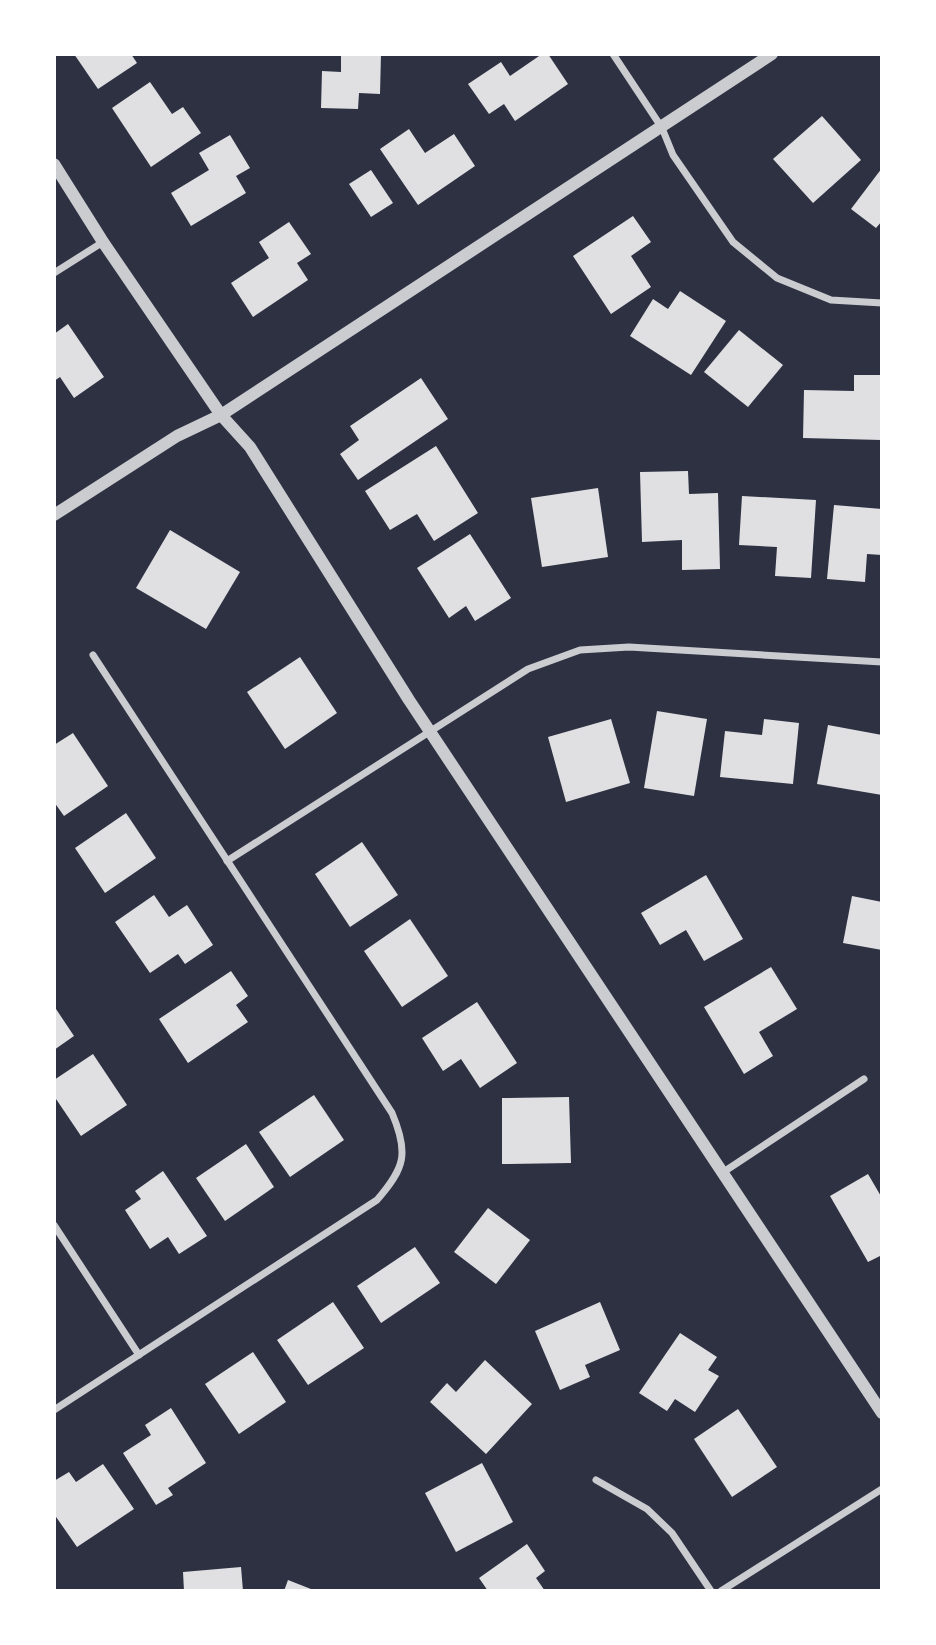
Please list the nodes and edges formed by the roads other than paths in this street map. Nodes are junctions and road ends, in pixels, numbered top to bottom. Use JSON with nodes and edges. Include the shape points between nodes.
{"nodes":[{"id":1,"x":613,"y":54,"type":"edge"},
{"id":2,"x":772,"y":54,"type":"edge"},
{"id":3,"x":662,"y":128,"type":"junction"},
{"id":4,"x":54,"y":164,"type":"edge"},
{"id":5,"x":103,"y":242,"type":"junction"},
{"id":6,"x":54,"y":273,"type":"edge"},
{"id":7,"x":882,"y":303,"type":"edge"},
{"id":8,"x":221,"y":415,"type":"junction"},
{"id":9,"x":54,"y":515,"type":"edge"},
{"id":10,"x":93,"y":655,"type":"dead end"},
{"id":11,"x":882,"y":662,"type":"edge"},
{"id":12,"x":430,"y":732,"type":"junction"},
{"id":13,"x":227,"y":860,"type":"junction"},
{"id":14,"x":864,"y":1079,"type":"dead end"},
{"id":15,"x":722,"y":1173,"type":"junction"},
{"id":16,"x":54,"y":1225,"type":"edge"},
{"id":17,"x":139,"y":1356,"type":"junction"},
{"id":18,"x":54,"y":1410,"type":"edge"},
{"id":19,"x":882,"y":1413,"type":"edge"},
{"id":20,"x":596,"y":1480,"type":"dead end"},
{"id":21,"x":882,"y":1489,"type":"edge"},
{"id":22,"x":711,"y":1591,"type":"edge"},
{"id":23,"x":721,"y":1591,"type":"edge"}],
"edges":[{"from":1,"to":3,"type":"street"},
{"from":2,"to":3,"type":"street"},
{"from":3,"to":7,"type":"street","via":[[673,155],[733,242],[777,278],[831,300]]},
{"from":3,"to":8,"type":"street"},
{"from":4,"to":5,"type":"street"},
{"from":5,"to":6,"type":"street"},
{"from":5,"to":8,"type":"street"},
{"from":8,"to":9,"type":"street","via":[[177,436]]},
{"from":8,"to":12,"type":"street","via":[[250,447]]},
{"from":10,"to":13,"type":"street"},
{"from":11,"to":12,"type":"street","via":[[629,647],[580,650],[528,669]]},
{"from":12,"to":13,"type":"street"},
{"from":12,"to":15,"type":"street"},
{"from":13,"to":17,"type":"street","via":[[392,1114],[401,1135],[403,1159],[377,1200]]},
{"from":14,"to":15,"type":"street"},
{"from":15,"to":19,"type":"street"},
{"from":16,"to":17,"type":"street"},
{"from":17,"to":18,"type":"street"},
{"from":20,"to":22,"type":"street","via":[[647,1509],[672,1533]]},
{"from":21,"to":23,"type":"street"}]}
